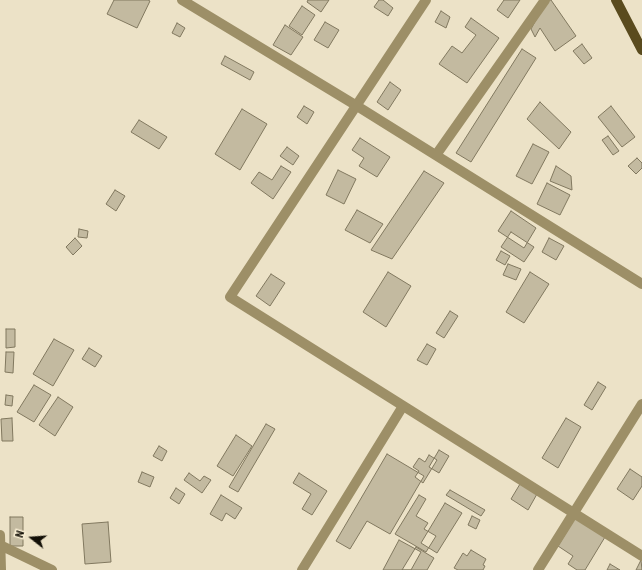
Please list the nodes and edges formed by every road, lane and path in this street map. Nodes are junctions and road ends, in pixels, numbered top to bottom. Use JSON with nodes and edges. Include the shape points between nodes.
{"nodes":[{"id":1,"x":182,"y":0,"type":"edge"},
{"id":2,"x":426,"y":0,"type":"edge"},
{"id":3,"x":545,"y":0,"type":"edge"},
{"id":4,"x":616,"y":0,"type":"edge"},
{"id":5,"x":195,"y":3,"type":"edge"},
{"id":6,"x":642,"y":50,"type":"edge"},
{"id":7,"x":357,"y":106,"type":"junction"},
{"id":8,"x":436,"y":155,"type":"junction"},
{"id":9,"x":642,"y":284,"type":"edge"},
{"id":10,"x":642,"y":404,"type":"edge"},
{"id":11,"x":403,"y":406,"type":"junction"},
{"id":12,"x":574,"y":513,"type":"junction"},
{"id":13,"x":0,"y":535,"type":"edge"},
{"id":14,"x":0,"y":545,"type":"edge"},
{"id":15,"x":642,"y":556,"type":"edge"},
{"id":16,"x":1,"y":570,"type":"edge"},
{"id":17,"x":52,"y":570,"type":"edge"},
{"id":18,"x":302,"y":570,"type":"edge"},
{"id":19,"x":538,"y":570,"type":"edge"}],
"edges":[{"from":1,"to":5,"type":"street"},
{"from":2,"to":7,"type":"street"},
{"from":3,"to":8,"type":"street"},
{"from":4,"to":6,"type":"main road"},
{"from":5,"to":7,"type":"street"},
{"from":7,"to":8,"type":"street"},
{"from":7,"to":11,"type":"street","via":[[230,298]]},
{"from":8,"to":9,"type":"street"},
{"from":10,"to":12,"type":"street"},
{"from":11,"to":12,"type":"street"},
{"from":11,"to":18,"type":"street"},
{"from":12,"to":15,"type":"street"},
{"from":12,"to":19,"type":"street"},
{"from":13,"to":14,"type":"street"},
{"from":14,"to":16,"type":"street"},
{"from":14,"to":17,"type":"street"}]}
